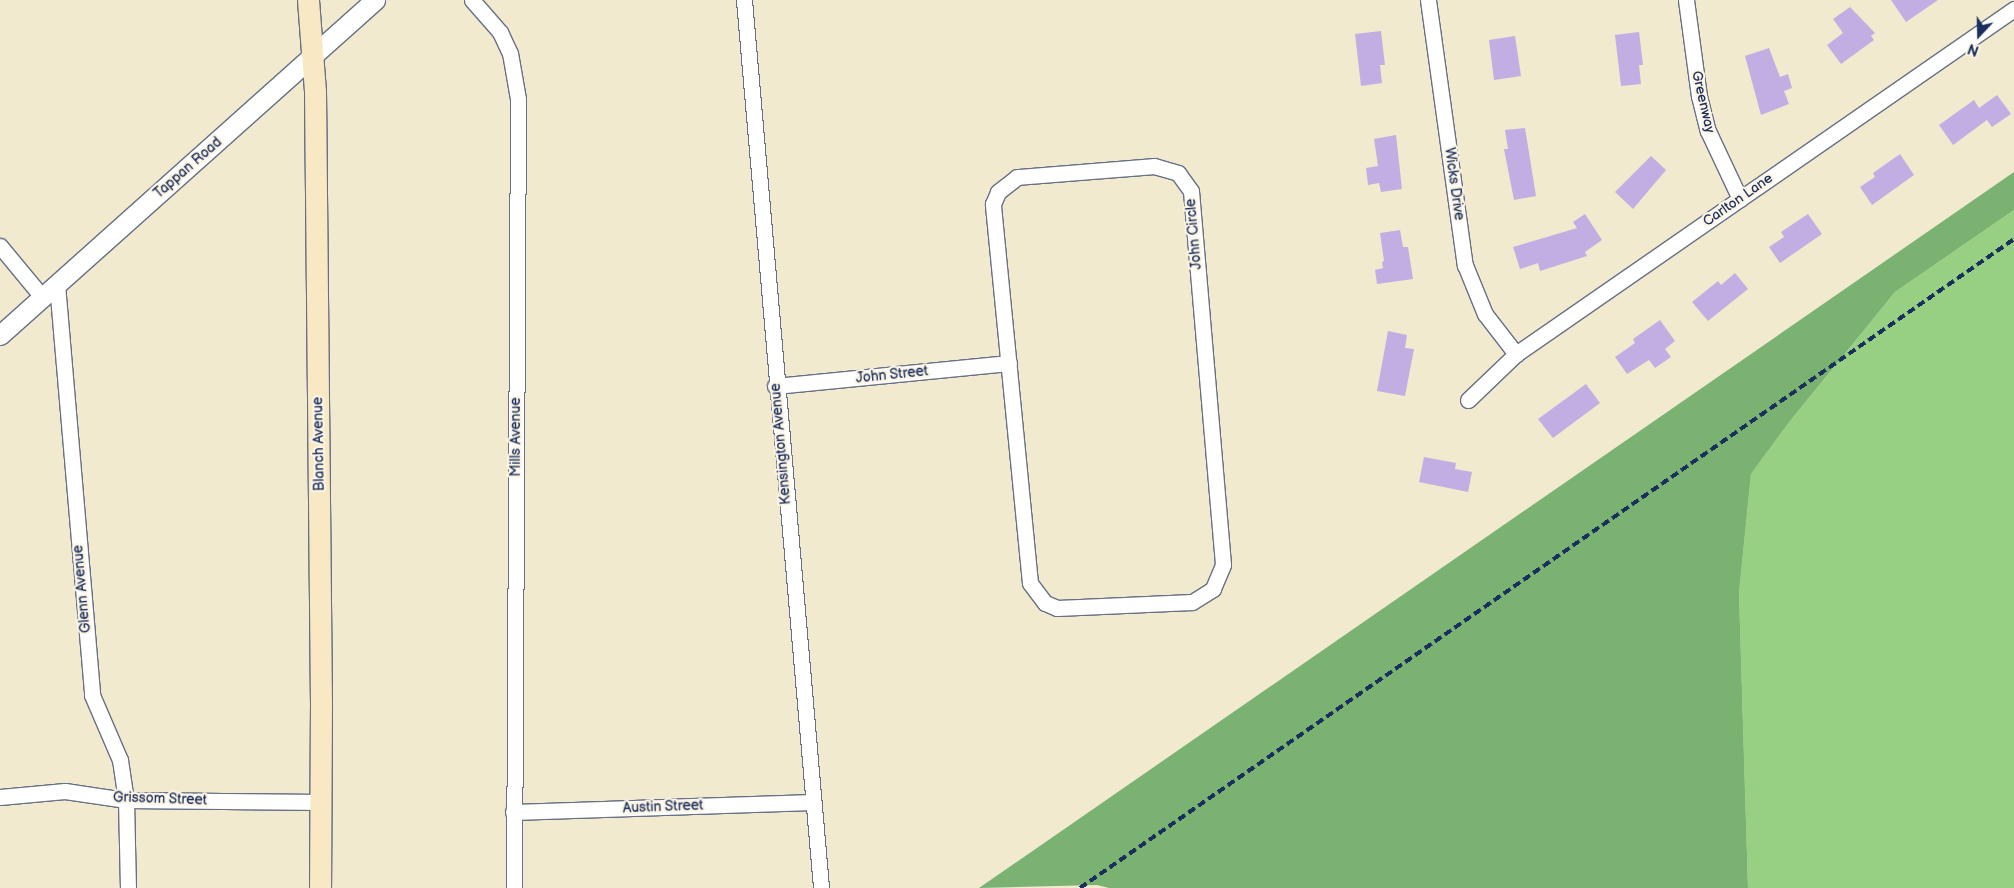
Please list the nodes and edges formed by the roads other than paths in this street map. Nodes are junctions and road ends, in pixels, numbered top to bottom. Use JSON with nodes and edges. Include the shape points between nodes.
{"nodes":[{"id":1,"x":308,"y":0,"type":"edge"},
{"id":2,"x":375,"y":0,"type":"edge"},
{"id":3,"x":472,"y":0,"type":"edge"},
{"id":4,"x":744,"y":0,"type":"edge"},
{"id":5,"x":1428,"y":0,"type":"edge"},
{"id":6,"x":1686,"y":0,"type":"edge"},
{"id":7,"x":2014,"y":9,"type":"edge"},
{"id":8,"x":312,"y":58,"type":"junction"},
{"id":9,"x":1740,"y":199,"type":"junction"},
{"id":10,"x":0,"y":246,"type":"edge"},
{"id":11,"x":58,"y":284,"type":"junction"},
{"id":12,"x":43,"y":298,"type":"junction"},
{"id":13,"x":0,"y":335,"type":"edge"},
{"id":14,"x":1516,"y":354,"type":"junction"},
{"id":15,"x":1009,"y":363,"type":"junction"},
{"id":16,"x":775,"y":386,"type":"junction"},
{"id":17,"x":1468,"y":400,"type":"dead end"},
{"id":18,"x":0,"y":797,"type":"edge"},
{"id":19,"x":126,"y":800,"type":"junction"},
{"id":20,"x":320,"y":802,"type":"junction"},
{"id":21,"x":813,"y":802,"type":"junction"},
{"id":22,"x":513,"y":812,"type":"junction"},
{"id":23,"x":128,"y":888,"type":"edge"},
{"id":24,"x":320,"y":888,"type":"edge"},
{"id":25,"x":514,"y":888,"type":"edge"},
{"id":26,"x":821,"y":888,"type":"edge"}],
"edges":[{"from":1,"to":8,"type":"main road","name":"Blanch Avenue"},
{"from":2,"to":8,"type":"street","name":"Tappan Road"},
{"from":3,"to":22,"type":"street","name":"Mills Avenue","via":[[500,32],[510,53],[518,100]]},
{"from":4,"to":16,"type":"street","name":"Kensington Avenue"},
{"from":5,"to":14,"type":"street","name":"Wicks Drive","via":[[1465,265],[1485,314]]},
{"from":6,"to":9,"type":"street","name":"Greenway","via":[[1699,96],[1708,131]]},
{"from":7,"to":9,"type":"street","name":"Carlton Lane"},
{"from":8,"to":11,"type":"street","name":"Tappan Road"},
{"from":8,"to":20,"type":"main road","name":"Blanch Avenue"},
{"from":9,"to":14,"type":"street","name":"Carlton Lane"},
{"from":10,"to":12,"type":"street"},
{"from":11,"to":12,"type":"street","name":"Tappan Road"},
{"from":11,"to":19,"type":"street","name":"Glenn Avenue","via":[[92,695],[120,760]]},
{"from":12,"to":13,"type":"street","name":"Tappan Road"},
{"from":14,"to":17,"type":"street","name":"Carlton Lane"},
{"from":15,"to":15,"type":"street","name":"John Circle","via":[[994,215],[998,192],[1017,178],[1154,166],[1178,173],[1190,191],[1223,566],[1213,589],[1192,602],[1057,608],[1036,594],[1030,583]]},
{"from":15,"to":16,"type":"street","name":"John Street"},
{"from":16,"to":21,"type":"street","name":"Kensington Avenue"},
{"from":18,"to":19,"type":"street","name":"Grissom Street","via":[[65,792]]},
{"from":19,"to":20,"type":"street","name":"Grissom Street"},
{"from":19,"to":23,"type":"street","name":"Glenn Avenue"},
{"from":20,"to":24,"type":"main road","name":"Blanch Avenue"},
{"from":21,"to":22,"type":"street","name":"Austin Street"},
{"from":21,"to":26,"type":"street","name":"Kensington Avenue"},
{"from":22,"to":25,"type":"street","name":"Mills Avenue"}]}
